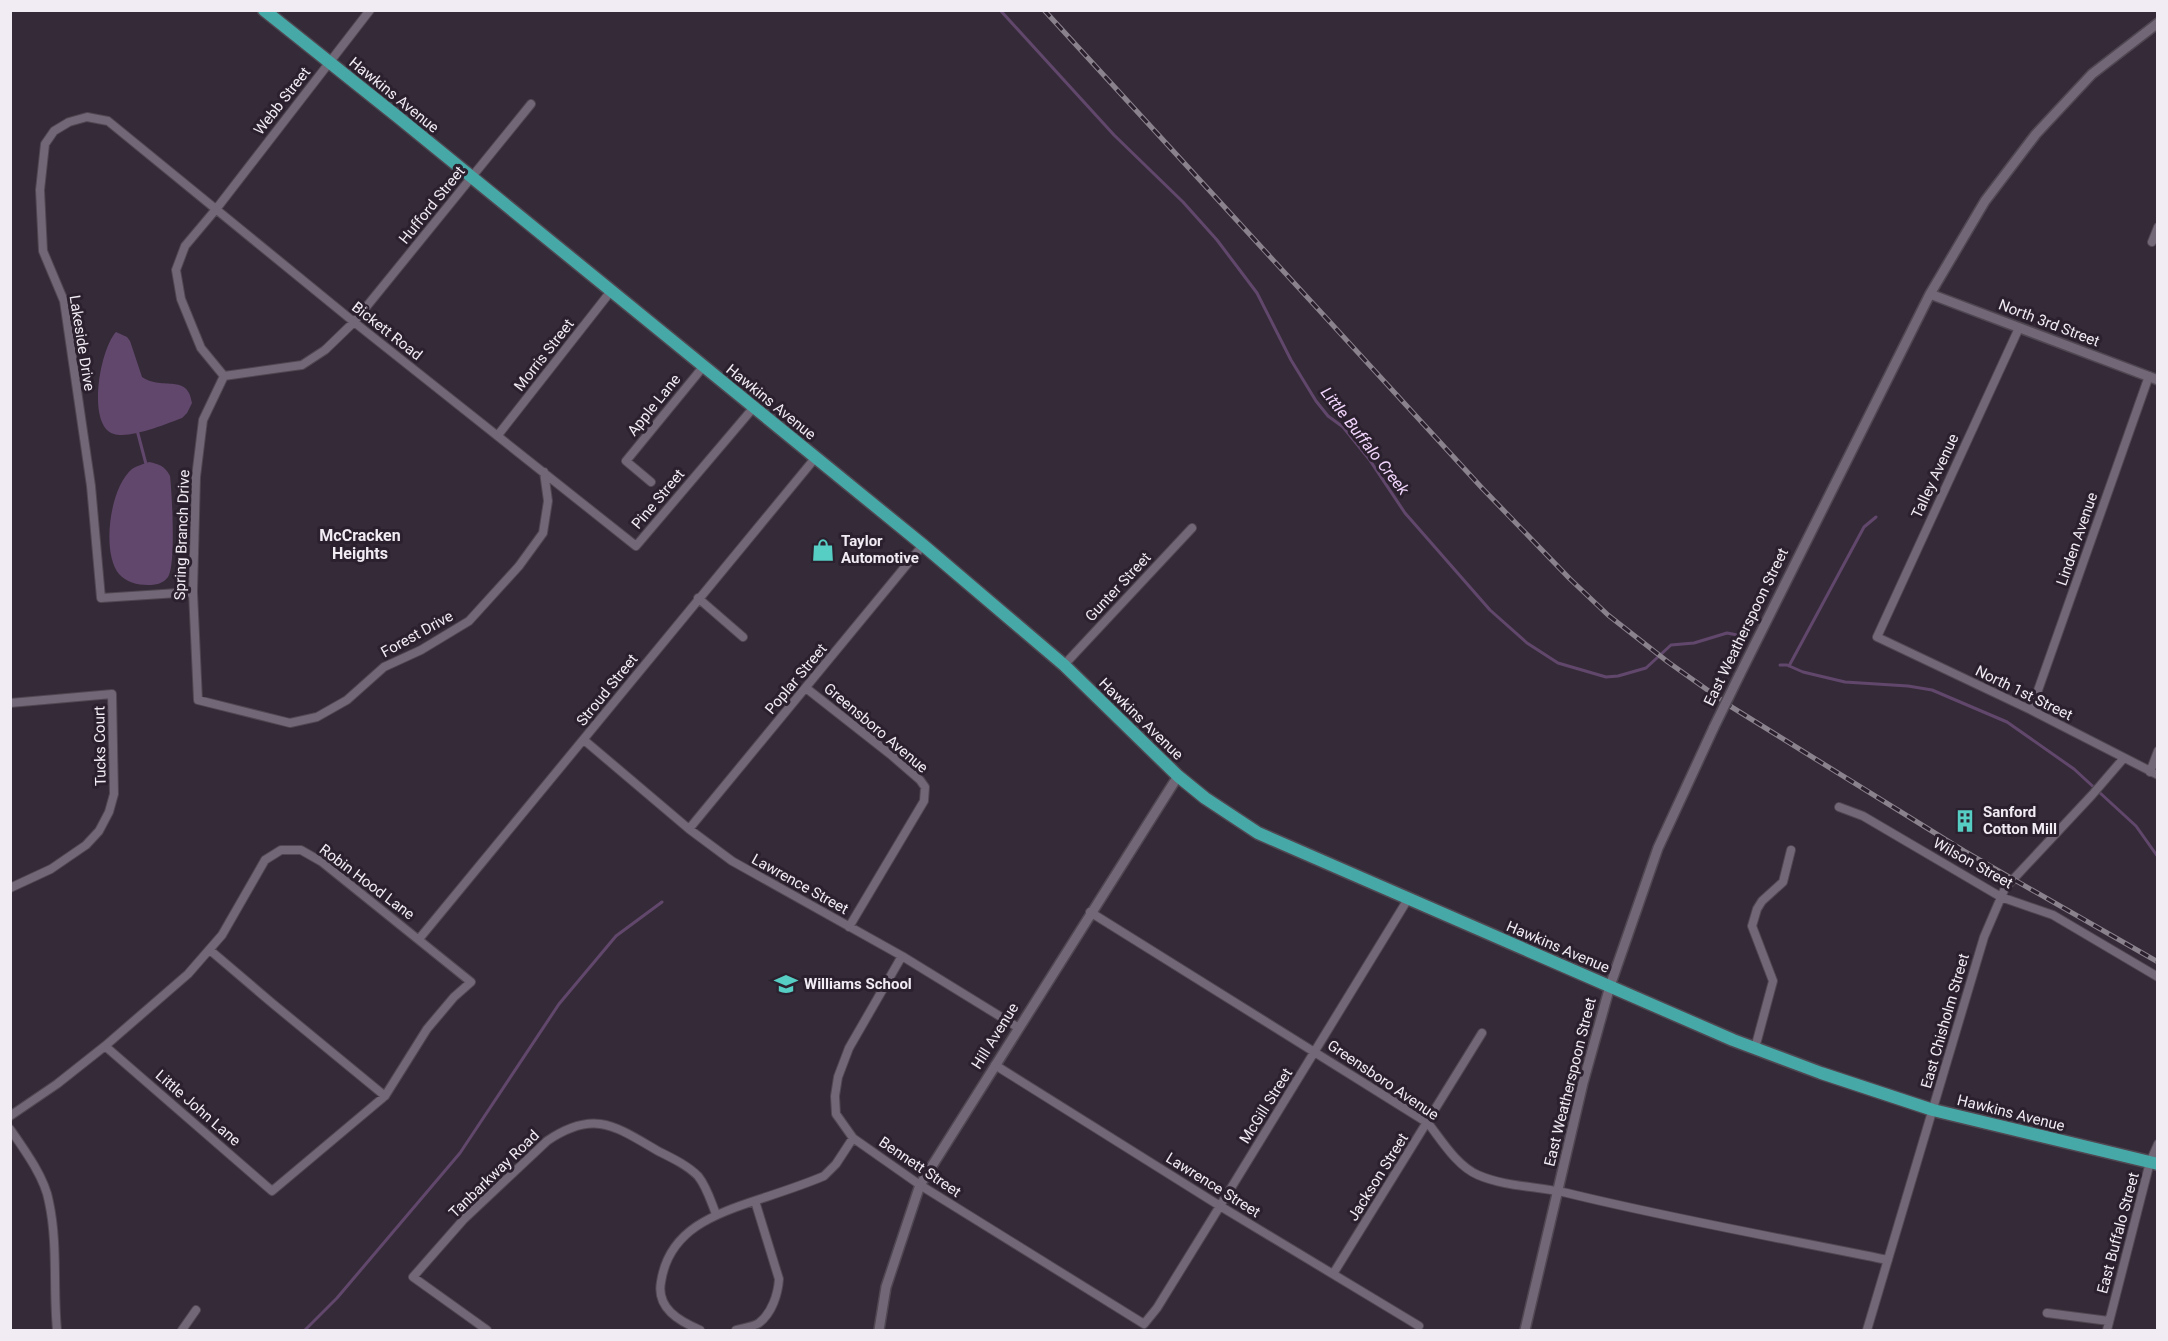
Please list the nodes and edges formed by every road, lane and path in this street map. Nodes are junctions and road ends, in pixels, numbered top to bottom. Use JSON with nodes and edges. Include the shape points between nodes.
{"nodes":[{"id":1,"x":264,"y":10,"type":"edge"},
{"id":2,"x":370,"y":10,"type":"edge"},
{"id":3,"x":2157,"y":23,"type":"edge"},
{"id":4,"x":329,"y":62,"type":"junction"},
{"id":5,"x":531,"y":104,"type":"dead end"},
{"id":6,"x":471,"y":178,"type":"junction"},
{"id":7,"x":217,"y":208,"type":"junction"},
{"id":8,"x":2157,"y":227,"type":"edge"},
{"id":9,"x":2152,"y":242,"type":"dead end"},
{"id":10,"x":611,"y":291,"type":"junction"},
{"id":11,"x":1930,"y":294,"type":"junction"},
{"id":12,"x":354,"y":322,"type":"junction"},
{"id":13,"x":2019,"y":328,"type":"junction"},
{"id":14,"x":704,"y":367,"type":"junction"},
{"id":15,"x":224,"y":376,"type":"junction"},
{"id":16,"x":2153,"y":378,"type":"edge"},
{"id":17,"x":754,"y":407,"type":"junction"},
{"id":18,"x":498,"y":435,"type":"junction"},
{"id":19,"x":816,"y":457,"type":"junction"},
{"id":20,"x":544,"y":472,"type":"junction"},
{"id":21,"x":651,"y":482,"type":"dead end"},
{"id":22,"x":1192,"y":528,"type":"dead end"},
{"id":23,"x":923,"y":545,"type":"junction"},
{"id":24,"x":193,"y":592,"type":"junction"},
{"id":25,"x":698,"y":598,"type":"junction"},
{"id":26,"x":743,"y":637,"type":"dead end"},
{"id":27,"x":1877,"y":637,"type":"joint"},
{"id":28,"x":1064,"y":665,"type":"junction"},
{"id":29,"x":806,"y":688,"type":"junction"},
{"id":30,"x":198,"y":700,"type":"joint"},
{"id":31,"x":10,"y":703,"type":"edge"},
{"id":32,"x":2031,"y":710,"type":"junction"},
{"id":33,"x":584,"y":740,"type":"junction"},
{"id":34,"x":2157,"y":751,"type":"edge"},
{"id":35,"x":2123,"y":759,"type":"junction"},
{"id":36,"x":2154,"y":773,"type":"edge"},
{"id":37,"x":1178,"y":776,"type":"junction"},
{"id":38,"x":1839,"y":807,"type":"dead end"},
{"id":39,"x":689,"y":829,"type":"junction"},
{"id":40,"x":1791,"y":850,"type":"dead end"},
{"id":41,"x":10,"y":888,"type":"edge"},
{"id":42,"x":2001,"y":897,"type":"junction"},
{"id":43,"x":1408,"y":899,"type":"junction"},
{"id":44,"x":1090,"y":912,"type":"junction"},
{"id":45,"x":849,"y":927,"type":"junction"},
{"id":46,"x":419,"y":939,"type":"junction"},
{"id":47,"x":210,"y":951,"type":"junction"},
{"id":48,"x":902,"y":956,"type":"junction"},
{"id":49,"x":2157,"y":977,"type":"edge"},
{"id":50,"x":1610,"y":986,"type":"junction"},
{"id":51,"x":1019,"y":1028,"type":"junction"},
{"id":52,"x":1482,"y":1033,"type":"dead end"},
{"id":53,"x":105,"y":1046,"type":"junction"},
{"id":54,"x":1755,"y":1048,"type":"junction"},
{"id":55,"x":1315,"y":1051,"type":"junction"},
{"id":56,"x":995,"y":1065,"type":"junction"},
{"id":57,"x":386,"y":1096,"type":"junction"},
{"id":58,"x":1933,"y":1110,"type":"junction"},
{"id":59,"x":10,"y":1116,"type":"edge"},
{"id":60,"x":1428,"y":1123,"type":"junction"},
{"id":61,"x":10,"y":1129,"type":"edge"},
{"id":62,"x":854,"y":1138,"type":"junction"},
{"id":63,"x":2157,"y":1144,"type":"edge"},
{"id":64,"x":2154,"y":1163,"type":"edge"},
{"id":65,"x":920,"y":1185,"type":"junction"},
{"id":66,"x":1559,"y":1191,"type":"junction"},
{"id":67,"x":755,"y":1201,"type":"junction"},
{"id":68,"x":1220,"y":1206,"type":"junction"},
{"id":69,"x":716,"y":1214,"type":"junction"},
{"id":70,"x":1887,"y":1260,"type":"junction"},
{"id":71,"x":1333,"y":1274,"type":"junction"},
{"id":72,"x":196,"y":1310,"type":"dead end"},
{"id":73,"x":2047,"y":1313,"type":"dead end"},
{"id":74,"x":2109,"y":1321,"type":"junction"},
{"id":75,"x":1144,"y":1324,"type":"joint"},
{"id":76,"x":1419,"y":1326,"type":"dead end"},
{"id":77,"x":57,"y":1330,"type":"edge"},
{"id":78,"x":182,"y":1330,"type":"edge"},
{"id":79,"x":487,"y":1330,"type":"edge"},
{"id":80,"x":700,"y":1330,"type":"edge"},
{"id":81,"x":736,"y":1330,"type":"edge"},
{"id":82,"x":879,"y":1330,"type":"edge"},
{"id":83,"x":1525,"y":1330,"type":"edge"},
{"id":84,"x":1867,"y":1330,"type":"edge"},
{"id":85,"x":2107,"y":1330,"type":"edge"}],
"edges":[{"from":1,"to":4,"type":"main road","name":"Hawkins Avenue"},
{"from":2,"to":4,"type":"street","name":"Webb Street"},
{"from":3,"to":11,"type":"street","name":"East Weatherspoon Street","via":[[2092,74],[2036,135],[1985,201]]},
{"from":4,"to":6,"type":"main road","name":"Hawkins Avenue"},
{"from":4,"to":7,"type":"street","name":"Webb Street"},
{"from":5,"to":6,"type":"street","name":"Hufford Street"},
{"from":6,"to":10,"type":"main road","name":"Hawkins Avenue"},
{"from":6,"to":12,"type":"street","name":"Hufford Street"},
{"from":7,"to":12,"type":"street","name":"Bickett Road"},
{"from":7,"to":15,"type":"street","name":"Webb Street","via":[[185,246],[176,270],[182,299],[201,348]]},
{"from":7,"to":24,"type":"street","name":"Lakeside Drive","via":[[108,121],[87,117],[69,122],[54,131],[45,144],[40,190],[43,251],[64,301],[91,486],[101,598]]},
{"from":8,"to":9,"type":"street"},
{"from":10,"to":14,"type":"main road","name":"Hawkins Avenue"},
{"from":10,"to":18,"type":"street","name":"Morris Street"},
{"from":11,"to":13,"type":"street","name":"North 3rd Street"},
{"from":11,"to":50,"type":"street","name":"East Weatherspoon Street","bridge":true,"via":[[1739,676],[1658,848]]},
{"from":12,"to":15,"type":"street","name":"Hufford Street","via":[[325,350],[302,365]]},
{"from":12,"to":18,"type":"street","name":"Bickett Road"},
{"from":13,"to":16,"type":"street","name":"North 3rd Street"},
{"from":13,"to":27,"type":"street","name":"Talley Avenue"},
{"from":14,"to":17,"type":"main road","name":"Hawkins Avenue"},
{"from":14,"to":21,"type":"street","name":"Apple Lane","via":[[626,461]]},
{"from":15,"to":24,"type":"street","name":"Spring Branch Drive","via":[[203,420],[196,477]]},
{"from":16,"to":32,"type":"street","name":"Linden Avenue"},
{"from":17,"to":19,"type":"main road","name":"Hawkins Avenue"},
{"from":17,"to":20,"type":"street","name":"Pine Street","via":[[636,546]]},
{"from":18,"to":20,"type":"street","name":"Bickett Road"},
{"from":19,"to":23,"type":"main road","name":"Hawkins Avenue"},
{"from":19,"to":25,"type":"street","name":"Stroud Street"},
{"from":20,"to":30,"type":"street","name":"Forest Drive","via":[[548,512],[543,533],[469,621],[384,667],[347,700],[317,717],[290,723]]},
{"from":22,"to":28,"type":"street","name":"Gunter Street"},
{"from":23,"to":28,"type":"main road","name":"Hawkins Avenue"},
{"from":23,"to":29,"type":"street","name":"Poplar Street"},
{"from":24,"to":30,"type":"street","name":"Spring Branch Drive"},
{"from":25,"to":26,"type":"street"},
{"from":25,"to":33,"type":"street","name":"Stroud Street"},
{"from":27,"to":32,"type":"street","name":"North 1st Street"},
{"from":28,"to":37,"type":"main road","name":"Hawkins Avenue"},
{"from":29,"to":39,"type":"street","name":"Poplar Street"},
{"from":29,"to":45,"type":"street","name":"Greensboro Avenue","via":[[925,787],[924,801]]},
{"from":31,"to":41,"type":"street","name":"Tucks Court","via":[[112,694],[114,794],[99,831],[87,845]]},
{"from":32,"to":35,"type":"street","name":"North 1st Street"},
{"from":33,"to":39,"type":"street","name":"Lawrence Street"},
{"from":33,"to":46,"type":"street","name":"Stroud Street"},
{"from":34,"to":36,"type":"street"},
{"from":35,"to":36,"type":"street","name":"North 1st Street"},
{"from":35,"to":42,"type":"street","name":"East Chisholm Street","via":[[2012,880]]},
{"from":37,"to":43,"type":"main road","name":"Hawkins Avenue","via":[[1258,833]]},
{"from":37,"to":44,"type":"street","name":"Hill Avenue"},
{"from":38,"to":42,"type":"street","name":"Wilson Street","via":[[1863,816]]},
{"from":39,"to":45,"type":"street","name":"Lawrence Street","via":[[740,866]]},
{"from":40,"to":54,"type":"street","via":[[1783,882],[1762,901],[1752,926],[1773,981]]},
{"from":42,"to":49,"type":"street","name":"Wilson Street","via":[[2053,915]]},
{"from":42,"to":58,"type":"street","name":"East Chisholm Street","via":[[1984,937]]},
{"from":43,"to":50,"type":"main road","name":"Hawkins Avenue"},
{"from":43,"to":55,"type":"street","name":"McGill Street"},
{"from":44,"to":51,"type":"street","name":"Hill Avenue"},
{"from":44,"to":55,"type":"street","name":"Greensboro Avenue"},
{"from":45,"to":48,"type":"street","name":"Lawrence Street"},
{"from":46,"to":47,"type":"street","name":"Robin Hood Lane","via":[[322,862],[301,850],[281,850],[265,860]]},
{"from":46,"to":57,"type":"street","name":"Robin Hood Lane","via":[[471,982],[427,1029]]},
{"from":47,"to":53,"type":"street","name":"Robin Hood Lane"},
{"from":47,"to":57,"type":"street"},
{"from":48,"to":51,"type":"street","name":"Lawrence Street"},
{"from":48,"to":62,"type":"street","name":"Bennett Street","via":[[849,1048],[838,1077],[836,1114]]},
{"from":50,"to":54,"type":"main road","name":"Hawkins Avenue"},
{"from":50,"to":66,"type":"street","name":"East Weatherspoon Street"},
{"from":51,"to":56,"type":"street","name":"Hill Avenue"},
{"from":52,"to":60,"type":"street","name":"Jackson Street"},
{"from":53,"to":57,"type":"street","name":"Little John Lane","via":[[272,1191]]},
{"from":53,"to":59,"type":"street","name":"Robin Hood Lane"},
{"from":54,"to":58,"type":"main road","name":"Hawkins Avenue"},
{"from":55,"to":60,"type":"street","name":"Greensboro Avenue"},
{"from":55,"to":68,"type":"street","name":"McGill Street"},
{"from":56,"to":65,"type":"street","name":"Hill Avenue"},
{"from":56,"to":68,"type":"street","name":"Lawrence Street"},
{"from":58,"to":64,"type":"main road","name":"Hawkins Avenue"},
{"from":58,"to":70,"type":"street","name":"East Chisholm Street"},
{"from":60,"to":66,"type":"street","name":"Greensboro Avenue","via":[[1463,1167],[1476,1175]]},
{"from":60,"to":71,"type":"street","name":"Jackson Street"},
{"from":61,"to":77,"type":"street","via":[[49,1201]]},
{"from":62,"to":65,"type":"street","name":"Bennett Street"},
{"from":62,"to":67,"type":"street","via":[[824,1176]]},
{"from":63,"to":64,"type":"street","name":"East Buffalo Street"},
{"from":64,"to":74,"type":"street","name":"East Buffalo Street"},
{"from":65,"to":75,"type":"street","name":"Bennett Street"},
{"from":65,"to":82,"type":"street","name":"Hill Avenue","via":[[886,1287]]},
{"from":66,"to":70,"type":"street","name":"Greensboro Avenue"},
{"from":66,"to":83,"type":"street","name":"East Weatherspoon Street"},
{"from":67,"to":69,"type":"street"},
{"from":67,"to":81,"type":"street","via":[[779,1279],[778,1289],[760,1322]]},
{"from":68,"to":71,"type":"street","name":"Lawrence Street"},
{"from":68,"to":75,"type":"street","name":"McGill Street"},
{"from":69,"to":79,"type":"street","name":"Tanbarkway Road","via":[[698,1176],[612,1126],[575,1126],[547,1140],[464,1219],[413,1276]]},
{"from":69,"to":80,"type":"street","via":[[676,1244],[663,1269],[660,1287],[667,1309]]},
{"from":70,"to":84,"type":"street","name":"East Chisholm Street"},
{"from":71,"to":76,"type":"street","name":"Lawrence Street"},
{"from":72,"to":78,"type":"street"},
{"from":73,"to":74,"type":"street"},
{"from":74,"to":85,"type":"street","name":"East Buffalo Street"}]}
